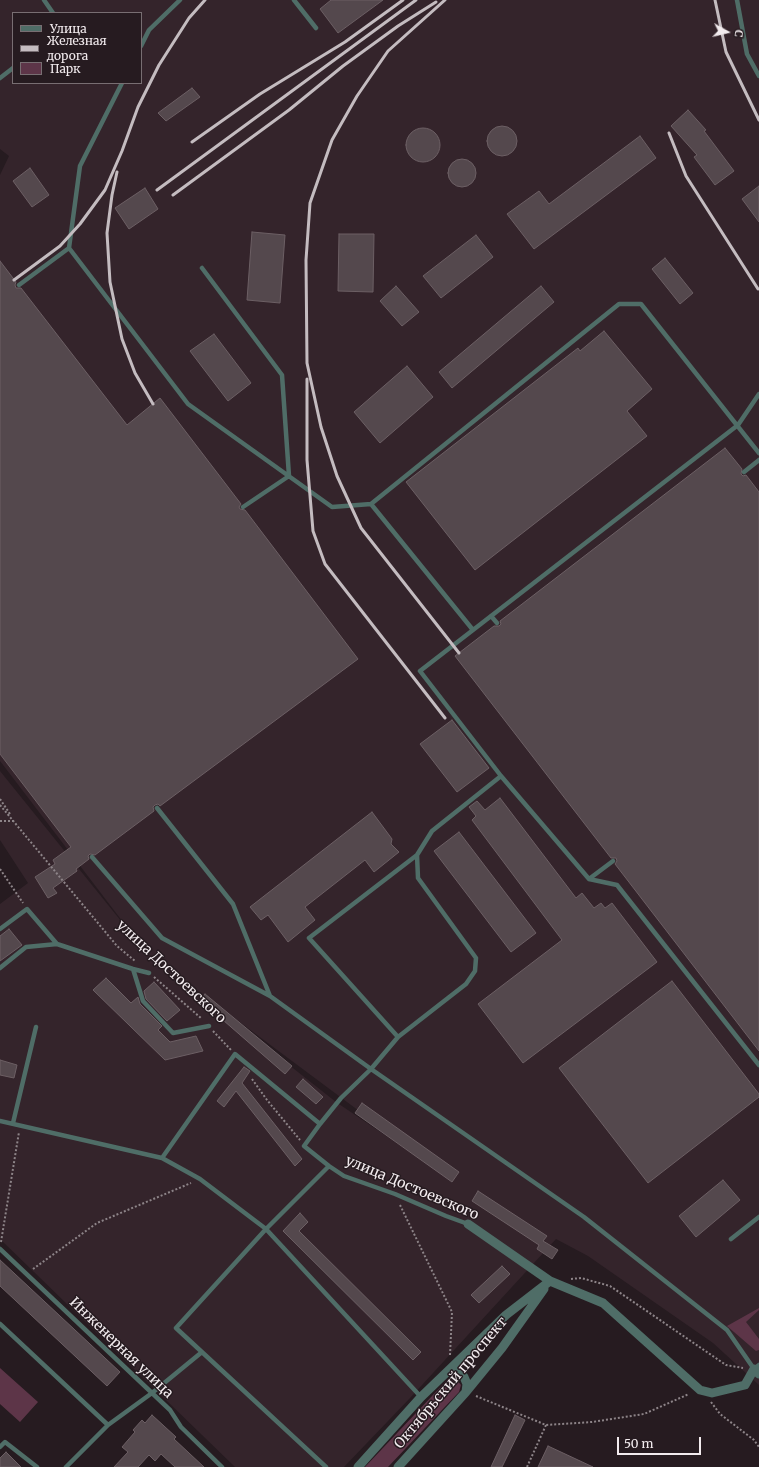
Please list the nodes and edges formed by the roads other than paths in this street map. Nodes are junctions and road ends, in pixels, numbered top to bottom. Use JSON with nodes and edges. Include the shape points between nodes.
{"nodes":[{"id":1,"x":44,"y":0,"type":"edge"},
{"id":2,"x":180,"y":0,"type":"edge"},
{"id":3,"x":294,"y":0,"type":"edge"},
{"id":4,"x":737,"y":0,"type":"edge"},
{"id":5,"x":52,"y":12,"type":"edge"},
{"id":6,"x":316,"y":28,"type":"dead end"},
{"id":7,"x":142,"y":44,"type":"edge"},
{"id":8,"x":12,"y":69,"type":"edge"},
{"id":9,"x":759,"y":76,"type":"edge"},
{"id":10,"x":0,"y":78,"type":"edge"},
{"id":11,"x":121,"y":84,"type":"edge"},
{"id":12,"x":69,"y":248,"type":"junction"},
{"id":13,"x":202,"y":268,"type":"dead end"},
{"id":14,"x":19,"y":285,"type":"dead end"},
{"id":15,"x":759,"y":396,"type":"edge"},
{"id":16,"x":738,"y":425,"type":"junction"},
{"id":17,"x":759,"y":452,"type":"edge"},
{"id":18,"x":759,"y":460,"type":"edge"},
{"id":19,"x":744,"y":472,"type":"dead end"},
{"id":20,"x":289,"y":476,"type":"junction"},
{"id":21,"x":371,"y":504,"type":"junction"},
{"id":22,"x":243,"y":507,"type":"dead end"},
{"id":23,"x":491,"y":616,"type":"junction"},
{"id":24,"x":497,"y":623,"type":"dead end"},
{"id":25,"x":473,"y":630,"type":"junction"},
{"id":26,"x":501,"y":776,"type":"junction"},
{"id":27,"x":157,"y":808,"type":"dead end"},
{"id":28,"x":417,"y":855,"type":"junction"},
{"id":29,"x":92,"y":857,"type":"dead end"},
{"id":30,"x":613,"y":861,"type":"dead end"},
{"id":31,"x":589,"y":879,"type":"junction"},
{"id":32,"x":0,"y":929,"type":"edge"},
{"id":33,"x":57,"y":944,"type":"junction"},
{"id":34,"x":0,"y":968,"type":"edge"},
{"id":35,"x":133,"y":969,"type":"junction"},
{"id":36,"x":149,"y":973,"type":"road end"},
{"id":37,"x":270,"y":996,"type":"junction"},
{"id":38,"x":209,"y":1026,"type":"road end"},
{"id":39,"x":36,"y":1027,"type":"dead end"},
{"id":40,"x":398,"y":1037,"type":"junction"},
{"id":41,"x":759,"y":1065,"type":"edge"},
{"id":42,"x":371,"y":1069,"type":"junction"},
{"id":43,"x":0,"y":1121,"type":"edge"},
{"id":44,"x":13,"y":1123,"type":"junction"},
{"id":45,"x":320,"y":1124,"type":"junction"},
{"id":46,"x":162,"y":1158,"type":"junction"},
{"id":47,"x":328,"y":1166,"type":"junction"},
{"id":48,"x":759,"y":1217,"type":"edge"},
{"id":49,"x":468,"y":1224,"type":"joint"},
{"id":50,"x":266,"y":1229,"type":"junction"},
{"id":51,"x":731,"y":1239,"type":"dead end"},
{"id":52,"x":0,"y":1249,"type":"edge"},
{"id":53,"x":550,"y":1281,"type":"junction"},
{"id":54,"x":0,"y":1324,"type":"edge"},
{"id":55,"x":202,"y":1352,"type":"junction"},
{"id":56,"x":757,"y":1369,"type":"edge"},
{"id":57,"x":449,"y":1370,"type":"junction"},
{"id":58,"x":152,"y":1392,"type":"junction"},
{"id":59,"x":466,"y":1392,"type":"junction"},
{"id":60,"x":421,"y":1397,"type":"junction"},
{"id":61,"x":108,"y":1425,"type":"junction"},
{"id":62,"x":0,"y":1447,"type":"edge"},
{"id":63,"x":38,"y":1467,"type":"edge"},
{"id":64,"x":66,"y":1467,"type":"edge"},
{"id":65,"x":222,"y":1467,"type":"edge"},
{"id":66,"x":326,"y":1467,"type":"edge"},
{"id":67,"x":358,"y":1467,"type":"edge"},
{"id":68,"x":398,"y":1467,"type":"edge"}],
"edges":[{"from":1,"to":5,"type":"lane"},
{"from":2,"to":7,"type":"lane","via":[[149,30]]},
{"from":3,"to":6,"type":"lane"},
{"from":4,"to":9,"type":"lane","via":[[747,54]]},
{"from":8,"to":10,"type":"lane"},
{"from":11,"to":12,"type":"lane","via":[[80,166]]},
{"from":12,"to":14,"type":"lane"},
{"from":12,"to":20,"type":"lane","via":[[188,404]]},
{"from":13,"to":20,"type":"lane","via":[[282,375]]},
{"from":15,"to":16,"type":"lane"},
{"from":16,"to":17,"type":"lane"},
{"from":16,"to":21,"type":"lane","via":[[641,304],[619,304]]},
{"from":16,"to":23,"type":"lane"},
{"from":18,"to":19,"type":"lane"},
{"from":20,"to":21,"type":"lane","via":[[332,507]]},
{"from":20,"to":22,"type":"lane"},
{"from":21,"to":25,"type":"lane"},
{"from":23,"to":24,"type":"lane"},
{"from":23,"to":25,"type":"lane"},
{"from":25,"to":26,"type":"lane","via":[[420,670]]},
{"from":26,"to":28,"type":"lane","via":[[432,831]]},
{"from":26,"to":31,"type":"lane"},
{"from":27,"to":37,"type":"lane","via":[[233,904]]},
{"from":28,"to":40,"type":"lane","via":[[418,878],[476,958],[475,971],[466,984]]},
{"from":28,"to":40,"type":"lane","via":[[310,938]]},
{"from":29,"to":37,"type":"lane","via":[[162,938]]},
{"from":30,"to":31,"type":"lane"},
{"from":31,"to":41,"type":"lane","via":[[617,885]]},
{"from":32,"to":33,"type":"lane","via":[[27,909]]},
{"from":33,"to":34,"type":"lane","via":[[26,947]]},
{"from":33,"to":35,"type":"lane"},
{"from":35,"to":36,"type":"lane"},
{"from":35,"to":38,"type":"lane","via":[[143,1001],[173,1033]]},
{"from":37,"to":42,"type":"lane"},
{"from":39,"to":44,"type":"lane"},
{"from":40,"to":42,"type":"lane"},
{"from":42,"to":45,"type":"lane"},
{"from":42,"to":56,"type":"lane","via":[[584,1217],[727,1330]]},
{"from":43,"to":44,"type":"lane"},
{"from":44,"to":46,"type":"lane"},
{"from":45,"to":46,"type":"lane","via":[[235,1054]]},
{"from":45,"to":47,"type":"lane","name":"улица Достоевского","via":[[304,1146]]},
{"from":46,"to":50,"type":"lane","via":[[200,1180]]},
{"from":47,"to":49,"type":"lane","name":"улица Достоевского","via":[[344,1176]]},
{"from":47,"to":50,"type":"lane"},
{"from":48,"to":51,"type":"lane"},
{"from":49,"to":53,"type":"street","name":"улица Достоевского"},
{"from":50,"to":55,"type":"lane","via":[[176,1328]]},
{"from":50,"to":60,"type":"lane"},
{"from":52,"to":58,"type":"lane","name":"Инженерная улица"},
{"from":53,"to":56,"type":"street","name":"улица Достоевского","via":[[603,1303],[700,1390],[712,1393],[745,1385]]},
{"from":53,"to":57,"type":"street","name":"Октябрьский проспект","via":[[506,1315]]},
{"from":53,"to":59,"type":"street","name":"Октябрьский проспект","via":[[502,1348]]},
{"from":54,"to":61,"type":"lane"},
{"from":55,"to":58,"type":"lane"},
{"from":55,"to":66,"type":"lane"},
{"from":57,"to":59,"type":"street","via":[[464,1377],[467,1384]]},
{"from":57,"to":60,"type":"street","name":"Октябрьский проспект"},
{"from":58,"to":61,"type":"lane"},
{"from":58,"to":65,"type":"lane","name":"Инженерная улица","via":[[170,1410],[181,1427]]},
{"from":59,"to":68,"type":"street","name":"Октябрьский проспект"},
{"from":60,"to":67,"type":"street","name":"Октябрьский проспект"},
{"from":61,"to":64,"type":"lane"},
{"from":62,"to":63,"type":"lane","via":[[5,1442]]}]}
